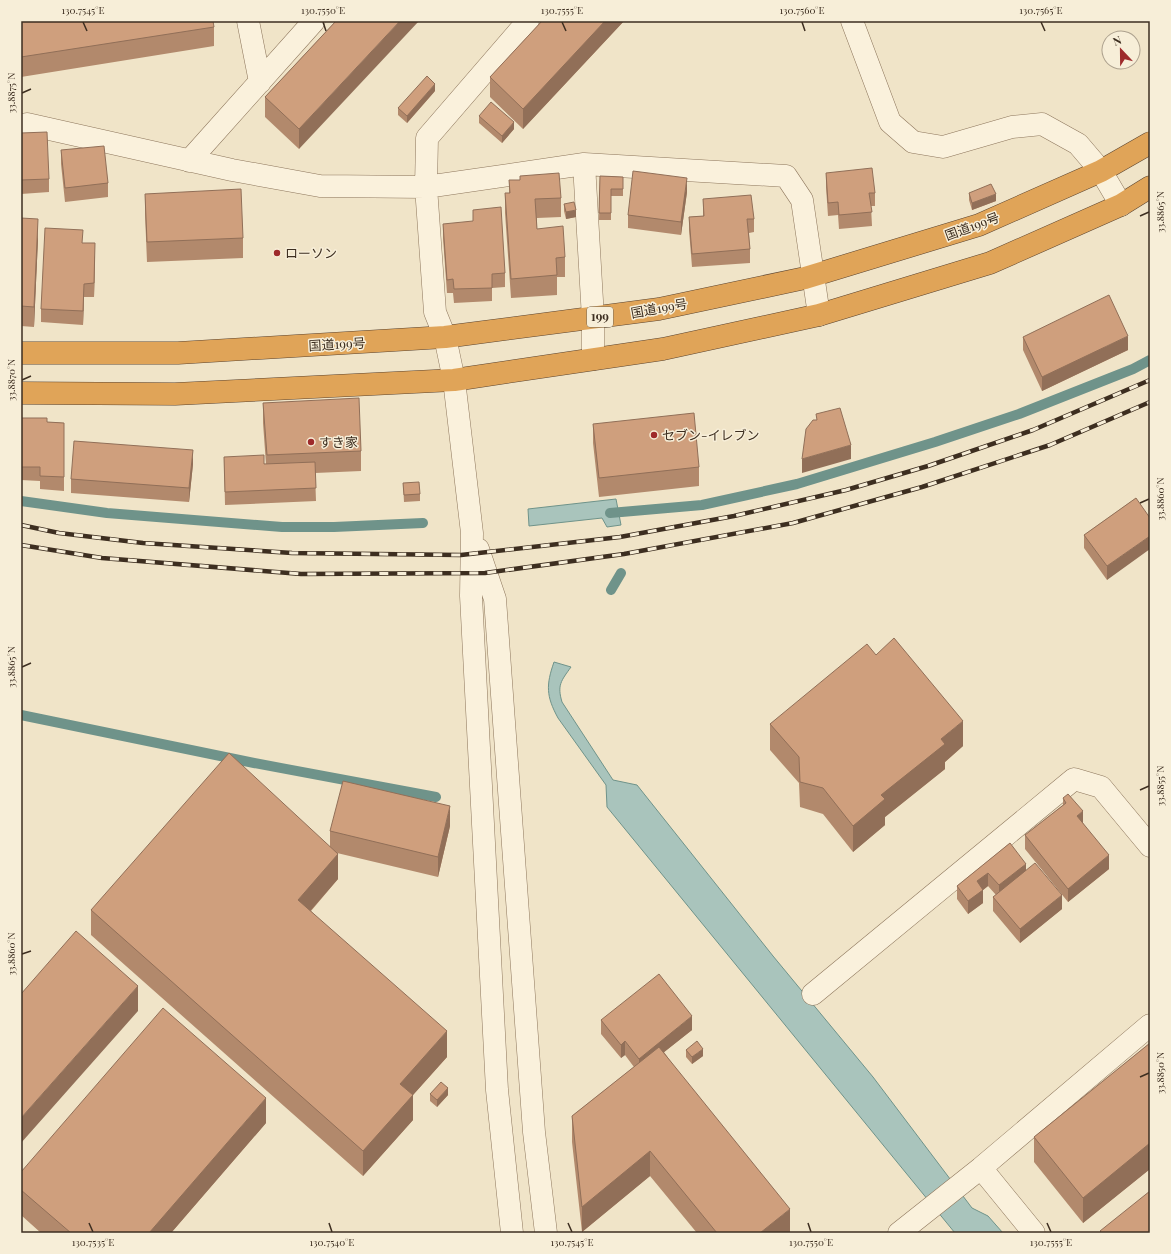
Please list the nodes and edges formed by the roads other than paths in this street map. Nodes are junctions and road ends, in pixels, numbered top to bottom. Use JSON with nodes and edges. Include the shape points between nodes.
{"nodes":[{"id":1,"x":248,"y":21,"type":"edge"},
{"id":2,"x":314,"y":21,"type":"edge"},
{"id":3,"x":528,"y":21,"type":"edge"},
{"id":4,"x":852,"y":21,"type":"edge"},
{"id":5,"x":260,"y":82,"type":"junction"},
{"id":6,"x":21,"y":125,"type":"edge"},
{"id":7,"x":1150,"y":143,"type":"edge"},
{"id":8,"x":189,"y":161,"type":"junction"},
{"id":9,"x":584,"y":164,"type":"junction"},
{"id":10,"x":1101,"y":171,"type":"junction"},
{"id":11,"x":426,"y":187,"type":"junction"},
{"id":12,"x":1150,"y":187,"type":"edge"},
{"id":13,"x":1121,"y":205,"type":"junction"},
{"id":14,"x":813,"y":276,"type":"junction"},
{"id":15,"x":819,"y":315,"type":"junction"},
{"id":16,"x":592,"y":318,"type":"junction"},
{"id":17,"x":445,"y":337,"type":"junction"},
{"id":18,"x":21,"y":353,"type":"edge"},
{"id":19,"x":594,"y":359,"type":"junction"},
{"id":20,"x":454,"y":380,"type":"junction"},
{"id":21,"x":21,"y":394,"type":"edge"},
{"id":22,"x":472,"y":533,"type":"junction"},
{"id":23,"x":1150,"y":846,"type":"edge"},
{"id":24,"x":813,"y":994,"type":"dead end"},
{"id":25,"x":1150,"y":1024,"type":"edge"},
{"id":26,"x":974,"y":1173,"type":"junction"},
{"id":27,"x":905,"y":1228,"type":"edge"},
{"id":28,"x":512,"y":1233,"type":"edge"},
{"id":29,"x":546,"y":1233,"type":"edge"},
{"id":30,"x":1034,"y":1233,"type":"edge"}],
"edges":[{"from":1,"to":5,"type":"street"},
{"from":2,"to":5,"type":"street"},
{"from":3,"to":11,"type":"street","via":[[427,138]]},
{"from":4,"to":10,"type":"street","via":[[890,122],[913,142],[943,147],[1012,127],[1042,124],[1078,144]]},
{"from":5,"to":8,"type":"street"},
{"from":6,"to":8,"type":"street","via":[[27,124]]},
{"from":7,"to":10,"type":"highway","name":"国道199号","number":"199"},
{"from":8,"to":11,"type":"street","via":[[320,186]]},
{"from":9,"to":11,"type":"street"},
{"from":9,"to":14,"type":"street","via":[[786,176],[802,200]]},
{"from":9,"to":16,"type":"street"},
{"from":10,"to":13,"type":"street"},
{"from":10,"to":14,"type":"highway","name":"国道199号","number":"199","via":[[979,226]]},
{"from":11,"to":17,"type":"street","via":[[435,312]]},
{"from":12,"to":13,"type":"highway"},
{"from":13,"to":15,"type":"highway","via":[[990,263]]},
{"from":14,"to":15,"type":"street"},
{"from":14,"to":16,"type":"highway","name":"国道199号","number":"199","via":[[659,309]]},
{"from":15,"to":19,"type":"highway","via":[[663,349]]},
{"from":16,"to":17,"type":"highway","name":"国道199号","number":"199"},
{"from":16,"to":19,"type":"street"},
{"from":17,"to":18,"type":"highway","name":"国道199号","number":"199","via":[[178,353]]},
{"from":17,"to":20,"type":"street"},
{"from":19,"to":20,"type":"highway"},
{"from":20,"to":21,"type":"highway","via":[[175,394]]},
{"from":20,"to":22,"type":"street"},
{"from":22,"to":28,"type":"street","via":[[471,596],[497,1090]]},
{"from":22,"to":29,"type":"street","via":[[495,599],[534,1132]]},
{"from":23,"to":24,"type":"street","via":[[1101,787],[1074,778]]},
{"from":25,"to":26,"type":"street"},
{"from":26,"to":27,"type":"street"},
{"from":26,"to":30,"type":"street"}]}
